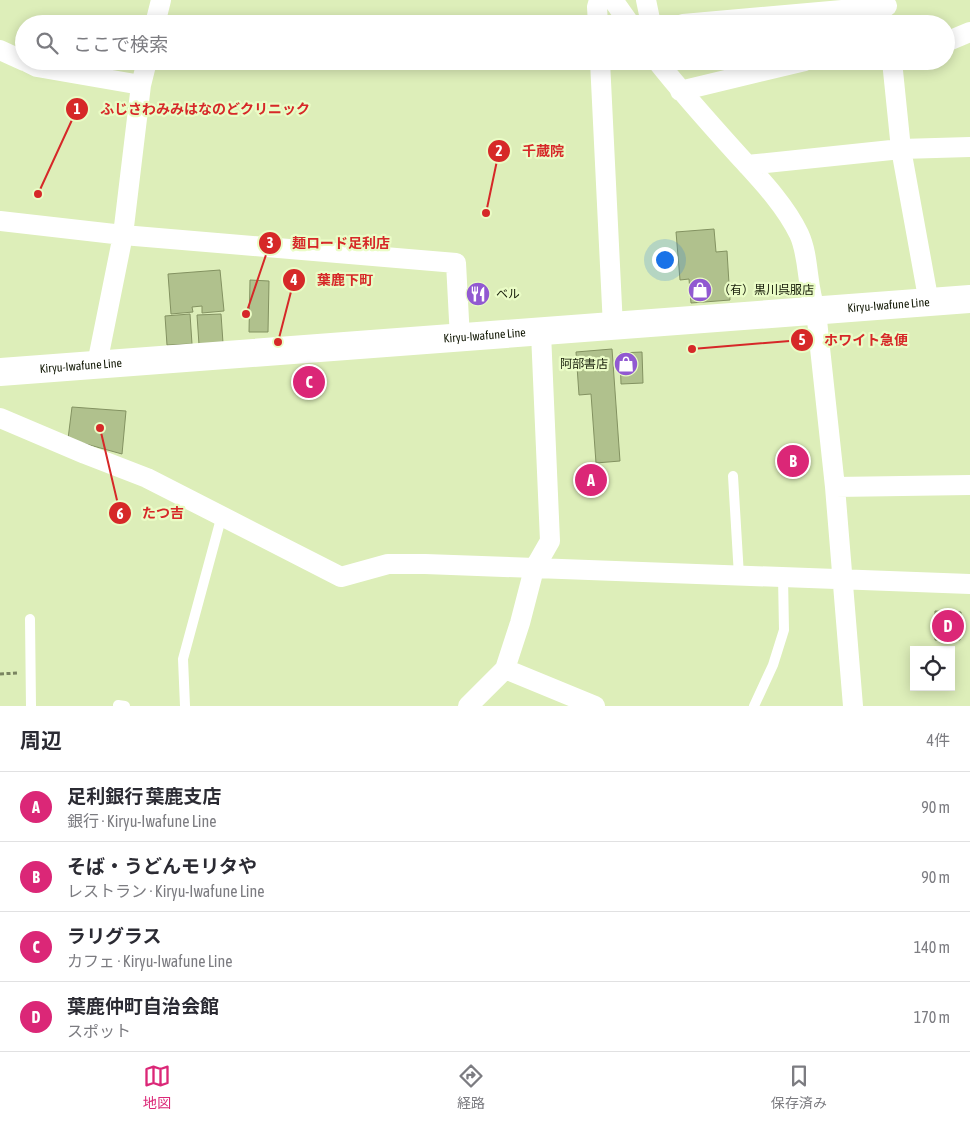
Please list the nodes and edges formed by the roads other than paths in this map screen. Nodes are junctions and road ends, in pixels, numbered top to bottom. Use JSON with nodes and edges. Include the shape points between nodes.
{"nodes":[{"id":1,"x":160,"y":0,"type":"edge"},
{"id":2,"x":599,"y":0,"type":"edge"},
{"id":3,"x":613,"y":0,"type":"edge"},
{"id":4,"x":646,"y":0,"type":"edge"},
{"id":5,"x":887,"y":10,"type":"edge"},
{"id":6,"x":157,"y":15,"type":"edge"},
{"id":7,"x":597,"y":15,"type":"edge"},
{"id":8,"x":624,"y":15,"type":"edge"},
{"id":9,"x":648,"y":15,"type":"edge"},
{"id":10,"x":814,"y":15,"type":"edge"},
{"id":11,"x":970,"y":32,"type":"edge"},
{"id":12,"x":955,"y":38,"type":"edge"},
{"id":13,"x":0,"y":50,"type":"edge"},
{"id":14,"x":15,"y":57,"type":"edge"},
{"id":15,"x":54,"y":70,"type":"edge"},
{"id":16,"x":145,"y":70,"type":"edge"},
{"id":17,"x":600,"y":70,"type":"edge"},
{"id":18,"x":664,"y":70,"type":"edge"},
{"id":19,"x":768,"y":70,"type":"edge"},
{"id":20,"x":895,"y":70,"type":"edge"},
{"id":21,"x":141,"y":85,"type":"junction"},
{"id":22,"x":680,"y":91,"type":"junction"},
{"id":23,"x":970,"y":147,"type":"edge"},
{"id":24,"x":901,"y":149,"type":"junction"},
{"id":25,"x":747,"y":166,"type":"junction"},
{"id":26,"x":0,"y":221,"type":"edge"},
{"id":27,"x":123,"y":235,"type":"junction"},
{"id":28,"x":970,"y":300,"type":"edge"},
{"id":29,"x":929,"y":303,"type":"junction"},
{"id":30,"x":816,"y":312,"type":"junction"},
{"id":31,"x":613,"y":327,"type":"junction"},
{"id":32,"x":541,"y":333,"type":"junction"},
{"id":33,"x":460,"y":339,"type":"junction"},
{"id":34,"x":97,"y":364,"type":"junction"},
{"id":35,"x":0,"y":372,"type":"edge"},
{"id":36,"x":0,"y":418,"type":"edge"},
{"id":37,"x":733,"y":476,"type":"dead end"},
{"id":38,"x":970,"y":485,"type":"edge"},
{"id":39,"x":835,"y":487,"type":"junction"},
{"id":40,"x":222,"y":514,"type":"junction"},
{"id":41,"x":534,"y":569,"type":"junction"},
{"id":42,"x":739,"y":576,"type":"junction"},
{"id":43,"x":783,"y":577,"type":"junction"},
{"id":44,"x":841,"y":578,"type":"junction"},
{"id":45,"x":970,"y":584,"type":"edge"},
{"id":46,"x":30,"y":619,"type":"dead end"},
{"id":47,"x":505,"y":668,"type":"junction"},
{"id":48,"x":118,"y":705,"type":"edge"},
{"id":49,"x":31,"y":706,"type":"edge"},
{"id":50,"x":125,"y":706,"type":"edge"},
{"id":51,"x":185,"y":706,"type":"edge"},
{"id":52,"x":468,"y":706,"type":"edge"},
{"id":53,"x":594,"y":706,"type":"edge"},
{"id":54,"x":754,"y":706,"type":"edge"},
{"id":55,"x":853,"y":706,"type":"edge"}],
"edges":[{"from":1,"to":6,"type":"street"},
{"from":2,"to":7,"type":"street"},
{"from":3,"to":8,"type":"street"},
{"from":4,"to":9,"type":"street"},
{"from":5,"to":10,"type":"street"},
{"from":11,"to":12,"type":"street"},
{"from":13,"to":14,"type":"street"},
{"from":15,"to":21,"type":"street"},
{"from":16,"to":21,"type":"street"},
{"from":17,"to":31,"type":"street"},
{"from":18,"to":22,"type":"street"},
{"from":19,"to":22,"type":"street"},
{"from":20,"to":24,"type":"street"},
{"from":21,"to":27,"type":"street"},
{"from":22,"to":25,"type":"street"},
{"from":23,"to":24,"type":"street"},
{"from":24,"to":25,"type":"street"},
{"from":24,"to":29,"type":"street"},
{"from":25,"to":30,"type":"street","via":[[790,216],[800,236],[810,296]]},
{"from":26,"to":27,"type":"street"},
{"from":27,"to":33,"type":"street","via":[[456,263]]},
{"from":27,"to":34,"type":"street"},
{"from":28,"to":29,"type":"main road","name":"Kiryu-Iwafune Line"},
{"from":29,"to":30,"type":"main road","name":"Kiryu-Iwafune Line"},
{"from":30,"to":31,"type":"main road","name":"Kiryu-Iwafune Line"},
{"from":30,"to":39,"type":"street"},
{"from":31,"to":32,"type":"main road","name":"Kiryu-Iwafune Line"},
{"from":32,"to":33,"type":"main road","name":"Kiryu-Iwafune Line"},
{"from":32,"to":41,"type":"street","via":[[550,541]]},
{"from":33,"to":34,"type":"main road","name":"Kiryu-Iwafune Line"},
{"from":34,"to":35,"type":"main road","name":"Kiryu-Iwafune Line"},
{"from":36,"to":40,"type":"street","via":[[147,478]]},
{"from":37,"to":42,"type":"lane"},
{"from":38,"to":39,"type":"street"},
{"from":39,"to":44,"type":"street"},
{"from":40,"to":41,"type":"street","via":[[341,576],[388,564]]},
{"from":40,"to":51,"type":"lane","via":[[183,659]]},
{"from":41,"to":42,"type":"street"},
{"from":41,"to":47,"type":"street"},
{"from":42,"to":43,"type":"street"},
{"from":43,"to":44,"type":"street"},
{"from":43,"to":54,"type":"lane","via":[[784,630],[773,665]]},
{"from":44,"to":45,"type":"street"},
{"from":44,"to":55,"type":"street"},
{"from":46,"to":49,"type":"lane"},
{"from":47,"to":52,"type":"street"},
{"from":47,"to":53,"type":"street"},
{"from":48,"to":50,"type":"lane"}]}
